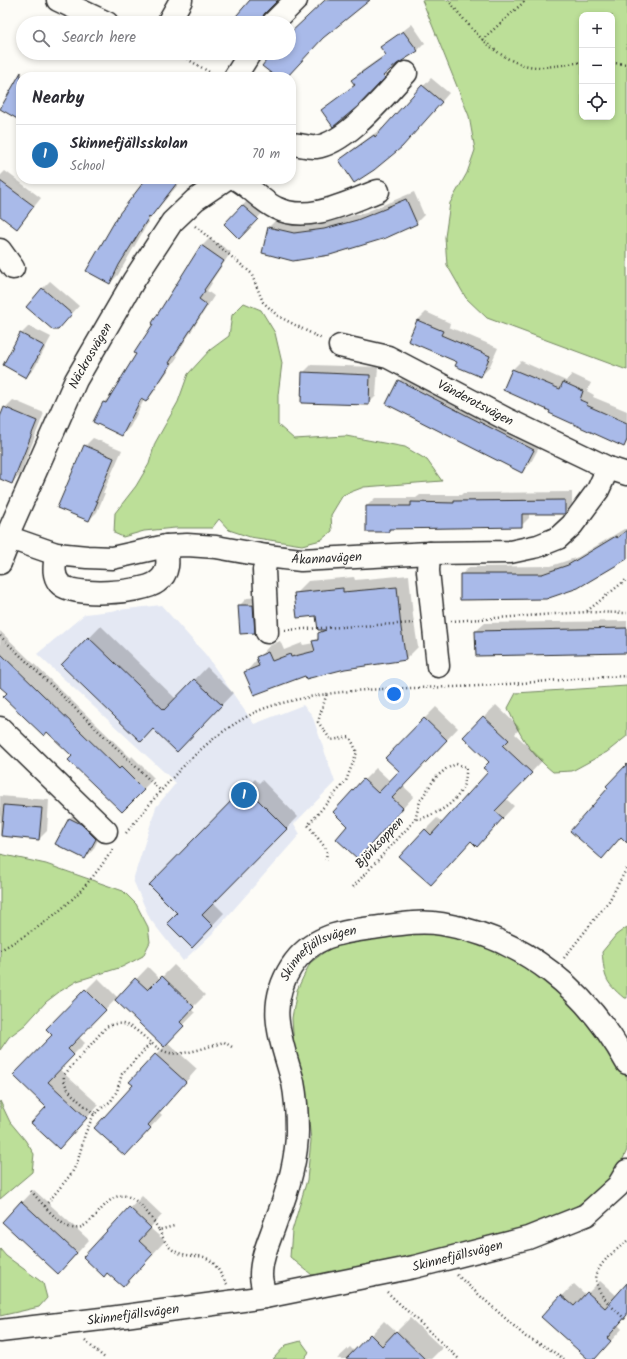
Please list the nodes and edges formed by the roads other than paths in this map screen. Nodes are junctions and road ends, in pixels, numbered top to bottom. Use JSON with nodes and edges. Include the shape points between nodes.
{"nodes":[{"id":1,"x":58,"y":0,"type":"edge"},
{"id":2,"x":181,"y":0,"type":"edge"},
{"id":3,"x":296,"y":0,"type":"edge"},
{"id":4,"x":92,"y":16,"type":"edge"},
{"id":5,"x":172,"y":16,"type":"edge"},
{"id":6,"x":280,"y":16,"type":"edge"},
{"id":7,"x":246,"y":60,"type":"edge"},
{"id":8,"x":238,"y":72,"type":"edge"},
{"id":9,"x":406,"y":73,"type":"dead end"},
{"id":10,"x":296,"y":144,"type":"edge"},
{"id":11,"x":218,"y":184,"type":"edge"},
{"id":12,"x":247,"y":184,"type":"edge"},
{"id":13,"x":378,"y":191,"type":"dead end"},
{"id":14,"x":0,"y":250,"type":"edge"},
{"id":15,"x":13,"y":268,"type":"dead end"},
{"id":16,"x":340,"y":346,"type":"road end"},
{"id":17,"x":618,"y":471,"type":"edge"},
{"id":18,"x":10,"y":538,"type":"junction"},
{"id":19,"x":166,"y":546,"type":"junction"},
{"id":20,"x":430,"y":553,"type":"junction"},
{"id":21,"x":56,"y":554,"type":"junction"},
{"id":22,"x":267,"y":556,"type":"junction"},
{"id":23,"x":0,"y":563,"type":"edge"},
{"id":24,"x":267,"y":632,"type":"dead end"},
{"id":25,"x":438,"y":666,"type":"dead end"},
{"id":26,"x":1,"y":731,"type":"edge"},
{"id":27,"x":115,"y":837,"type":"road end"},
{"id":28,"x":627,"y":1063,"type":"edge"},
{"id":29,"x":627,"y":1171,"type":"edge"},
{"id":30,"x":265,"y":1297,"type":"junction"},
{"id":31,"x":0,"y":1331,"type":"edge"}],
"edges":[{"from":1,"to":4,"type":"street"},
{"from":2,"to":5,"type":"street"},
{"from":3,"to":6,"type":"street"},
{"from":7,"to":8,"type":"street"},
{"from":9,"to":10,"type":"street","via":[[341,136],[314,148]]},
{"from":11,"to":18,"type":"street","name":"Näckrosvägen","via":[[194,200],[172,222],[148,257],[76,380],[10,529]]},
{"from":12,"to":13,"type":"street","via":[[263,200],[277,209],[292,213],[307,213],[329,208]]},
{"from":14,"to":15,"type":"street"},
{"from":16,"to":17,"type":"street","name":"Vänderotsvägen","via":[[388,357],[508,420]]},
{"from":17,"to":20,"type":"street","name":"Åkannavägen","via":[[598,490],[572,526],[558,538],[538,546],[510,552]]},
{"from":18,"to":21,"type":"street","name":"Åkannavägen"},
{"from":18,"to":23,"type":"street","name":"Näckrosvägen"},
{"from":19,"to":21,"type":"street","name":"Åkannavägen","via":[[112,558]]},
{"from":19,"to":21,"type":"street","via":[[168,565],[157,582],[141,588],[98,593],[72,589],[60,584],[54,574]]},
{"from":19,"to":22,"type":"street","name":"Åkannavägen","via":[[216,547]]},
{"from":20,"to":22,"type":"street","name":"Åkannavägen","via":[[301,560]]},
{"from":20,"to":25,"type":"street","via":[[428,571]]},
{"from":22,"to":24,"type":"street","via":[[264,570]]},
{"from":26,"to":27,"type":"street"},
{"from":28,"to":30,"type":"street","name":"Skinnefjällsvägen","via":[[612,1036],[592,1010],[531,958],[501,941],[441,924],[408,923],[339,932],[319,941],[291,966],[276,1003],[278,1031],[294,1084],[297,1131],[288,1185],[263,1257],[261,1276]]},
{"from":29,"to":30,"type":"street","name":"Skinnefjällsvägen","via":[[618,1186],[586,1215],[558,1228],[414,1267]]},
{"from":30,"to":31,"type":"street","name":"Skinnefjällsvägen"}]}
